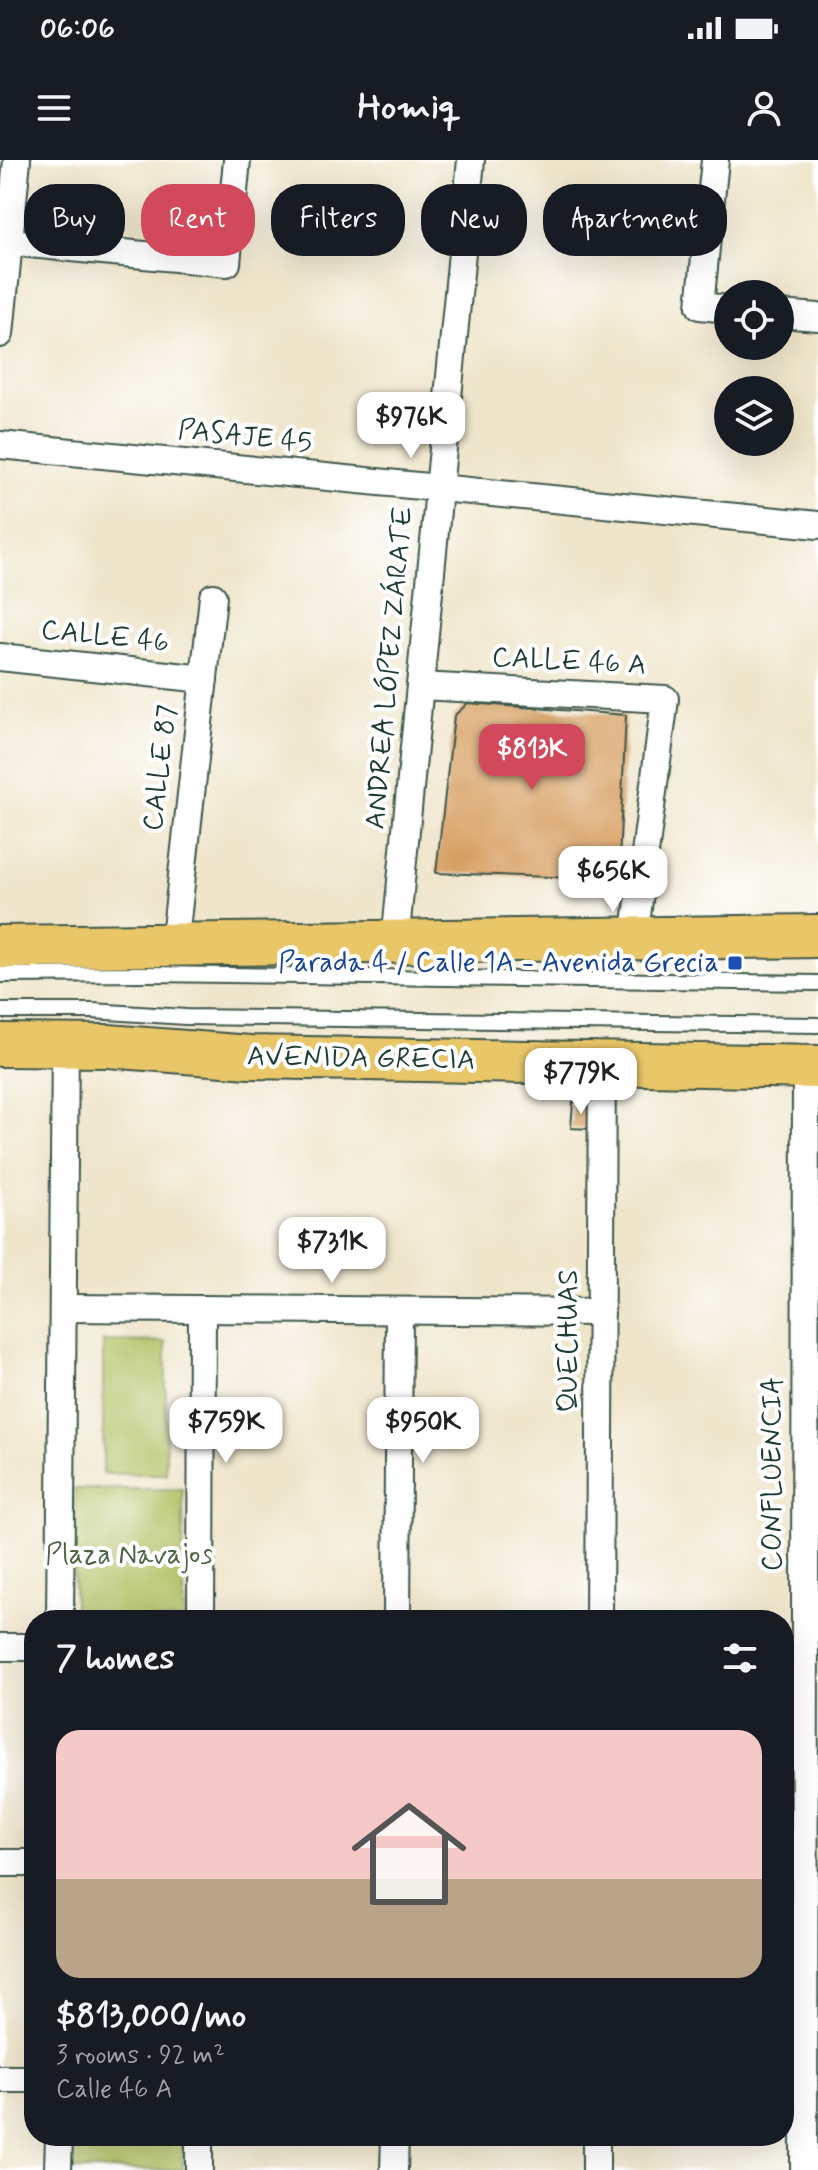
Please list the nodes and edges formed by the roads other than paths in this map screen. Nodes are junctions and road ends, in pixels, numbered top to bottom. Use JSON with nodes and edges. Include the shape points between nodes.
{"nodes":[{"id":1,"x":17,"y":160,"type":"edge"},
{"id":2,"x":237,"y":160,"type":"edge"},
{"id":3,"x":471,"y":160,"type":"edge"},
{"id":4,"x":715,"y":160,"type":"edge"},
{"id":5,"x":9,"y":242,"type":"junction"},
{"id":6,"x":2,"y":301,"type":"edge"},
{"id":7,"x":714,"y":308,"type":"edge"},
{"id":8,"x":794,"y":315,"type":"edge"},
{"id":9,"x":818,"y":317,"type":"edge"},
{"id":10,"x":0,"y":334,"type":"edge"},
{"id":11,"x":0,"y":445,"type":"edge"},
{"id":12,"x":439,"y":488,"type":"junction"},
{"id":13,"x":818,"y":525,"type":"edge"},
{"id":14,"x":213,"y":597,"type":"dead end"},
{"id":15,"x":0,"y":657,"type":"edge"},
{"id":16,"x":204,"y":679,"type":"junction"},
{"id":17,"x":420,"y":686,"type":"junction"},
{"id":18,"x":0,"y":931,"type":"edge"},
{"id":19,"x":818,"y":936,"type":"edge"},
{"id":20,"x":174,"y":939,"type":"junction"},
{"id":21,"x":634,"y":939,"type":"junction"},
{"id":22,"x":386,"y":943,"type":"junction"},
{"id":23,"x":0,"y":947,"type":"edge"},
{"id":24,"x":0,"y":975,"type":"edge"},
{"id":25,"x":818,"y":983,"type":"edge"},
{"id":26,"x":0,"y":1011,"type":"edge"},
{"id":27,"x":818,"y":1025,"type":"edge"},
{"id":28,"x":65,"y":1044,"type":"junction"},
{"id":29,"x":0,"y":1045,"type":"edge"},
{"id":30,"x":602,"y":1063,"type":"junction"},
{"id":31,"x":812,"y":1067,"type":"edge"},
{"id":32,"x":63,"y":1308,"type":"junction"},
{"id":33,"x":202,"y":1309,"type":"junction"},
{"id":34,"x":399,"y":1311,"type":"junction"},
{"id":35,"x":601,"y":1312,"type":"junction"},
{"id":36,"x":60,"y":1610,"type":"edge"},
{"id":37,"x":201,"y":1610,"type":"edge"},
{"id":38,"x":397,"y":1610,"type":"edge"},
{"id":39,"x":599,"y":1610,"type":"edge"},
{"id":40,"x":0,"y":1647,"type":"edge"},
{"id":41,"x":24,"y":1647,"type":"edge"},
{"id":42,"x":0,"y":1863,"type":"edge"},
{"id":43,"x":24,"y":1863,"type":"edge"},
{"id":44,"x":802,"y":1867,"type":"edge"},
{"id":45,"x":0,"y":2079,"type":"edge"},
{"id":46,"x":24,"y":2079,"type":"edge"},
{"id":47,"x":59,"y":2146,"type":"edge"},
{"id":48,"x":199,"y":2146,"type":"edge"},
{"id":49,"x":395,"y":2146,"type":"edge"},
{"id":50,"x":596,"y":2146,"type":"edge"},
{"id":51,"x":58,"y":2170,"type":"edge"},
{"id":52,"x":199,"y":2170,"type":"edge"},
{"id":53,"x":394,"y":2170,"type":"edge"},
{"id":54,"x":596,"y":2170,"type":"edge"},
{"id":55,"x":804,"y":2170,"type":"edge"}],
"edges":[{"from":1,"to":5,"type":"street"},
{"from":2,"to":5,"type":"street","via":[[227,263]]},
{"from":3,"to":12,"type":"street","name":"ANDREA LÓPEZ ZÁRATE"},
{"from":4,"to":7,"type":"street","via":[[700,306]]},
{"from":5,"to":6,"type":"street"},
{"from":6,"to":10,"type":"street"},
{"from":8,"to":9,"type":"street"},
{"from":11,"to":12,"type":"street","name":"PASAJE 45"},
{"from":12,"to":13,"type":"street","name":"PASAJE 45"},
{"from":12,"to":17,"type":"street","name":"ANDREA LÓPEZ ZÁRATE"},
{"from":14,"to":16,"type":"street","name":"CALLE 87"},
{"from":15,"to":16,"type":"street","name":"CALLE 46"},
{"from":16,"to":20,"type":"street","name":"CALLE 87"},
{"from":17,"to":21,"type":"street","name":"CALLE 46 A","via":[[665,699]]},
{"from":17,"to":22,"type":"street","name":"ANDREA LÓPEZ ZÁRATE"},
{"from":18,"to":20,"type":"lane"},
{"from":19,"to":21,"type":"main road"},
{"from":20,"to":22,"type":"main road"},
{"from":20,"to":23,"type":"main road"},
{"from":21,"to":22,"type":"main road"},
{"from":24,"to":25,"type":"lane"},
{"from":26,"to":27,"type":"lane"},
{"from":28,"to":29,"type":"main road","name":"AVENIDA GRECIA"},
{"from":28,"to":30,"type":"main road","name":"AVENIDA GRECIA","via":[[250,1057]]},
{"from":28,"to":32,"type":"street"},
{"from":30,"to":31,"type":"main road","name":"AVENIDA GRECIA"},
{"from":30,"to":35,"type":"street","name":"QUECHUAS"},
{"from":31,"to":44,"type":"street","name":"CONFLUENCIA"},
{"from":32,"to":33,"type":"street"},
{"from":32,"to":36,"type":"street"},
{"from":33,"to":34,"type":"street"},
{"from":33,"to":37,"type":"street"},
{"from":34,"to":35,"type":"street"},
{"from":34,"to":38,"type":"street"},
{"from":35,"to":39,"type":"street","name":"QUECHUAS"},
{"from":40,"to":41,"type":"street"},
{"from":42,"to":43,"type":"street"},
{"from":44,"to":55,"type":"street","name":"CONFLUENCIA"},
{"from":45,"to":46,"type":"street"},
{"from":47,"to":51,"type":"street"},
{"from":48,"to":52,"type":"street"},
{"from":49,"to":53,"type":"street"},
{"from":50,"to":54,"type":"street"}]}
